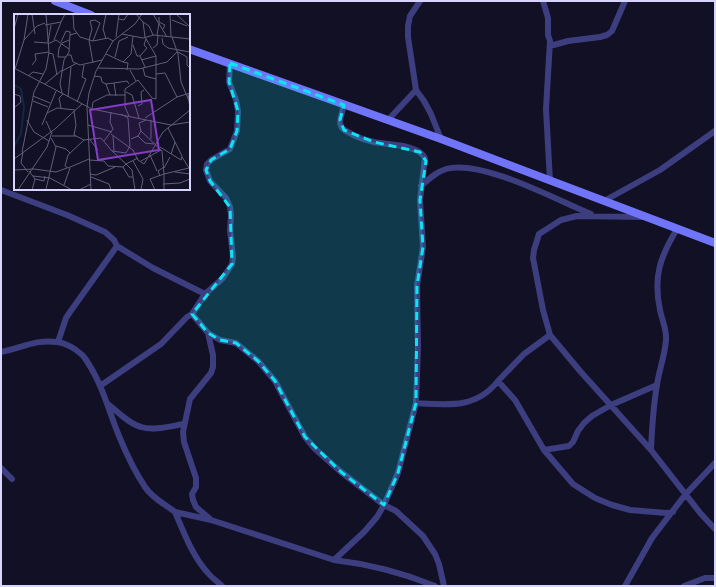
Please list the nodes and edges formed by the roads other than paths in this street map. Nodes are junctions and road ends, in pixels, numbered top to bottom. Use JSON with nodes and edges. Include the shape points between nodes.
{"nodes":[{"id":1,"x":56,"y":1,"type":"edge"},
{"id":2,"x":420,"y":1,"type":"edge"},
{"id":3,"x":543,"y":1,"type":"edge"},
{"id":4,"x":625,"y":1,"type":"edge"},
{"id":5,"x":88,"y":14,"type":"edge"},
{"id":6,"x":550,"y":46,"type":"junction"},
{"id":7,"x":190,"y":49,"type":"edge"},
{"id":8,"x":230,"y":63,"type":"junction"},
{"id":9,"x":416,"y":90,"type":"junction"},
{"id":10,"x":344,"y":105,"type":"junction"},
{"id":11,"x":388,"y":120,"type":"junction"},
{"id":12,"x":715,"y":130,"type":"edge"},
{"id":13,"x":441,"y":139,"type":"junction"},
{"id":14,"x":550,"y":181,"type":"junction"},
{"id":15,"x":422,"y":186,"type":"junction"},
{"id":16,"x":1,"y":190,"type":"edge"},
{"id":17,"x":604,"y":201,"type":"junction"},
{"id":18,"x":594,"y":216,"type":"junction"},
{"id":19,"x":647,"y":217,"type":"junction"},
{"id":20,"x":677,"y":229,"type":"junction"},
{"id":21,"x":715,"y":243,"type":"edge"},
{"id":22,"x":117,"y":246,"type":"junction"},
{"id":23,"x":205,"y":294,"type":"junction"},
{"id":24,"x":192,"y":314,"type":"junction"},
{"id":25,"x":208,"y":333,"type":"junction"},
{"id":26,"x":550,"y":335,"type":"junction"},
{"id":27,"x":58,"y":342,"type":"junction"},
{"id":28,"x":1,"y":352,"type":"edge"},
{"id":29,"x":498,"y":381,"type":"junction"},
{"id":30,"x":657,"y":385,"type":"junction"},
{"id":31,"x":100,"y":386,"type":"junction"},
{"id":32,"x":416,"y":403,"type":"junction"},
{"id":33,"x":108,"y":404,"type":"junction"},
{"id":34,"x":611,"y":405,"type":"junction"},
{"id":35,"x":184,"y":424,"type":"junction"},
{"id":36,"x":544,"y":450,"type":"junction"},
{"id":37,"x":651,"y":450,"type":"junction"},
{"id":38,"x":715,"y":463,"type":"edge"},
{"id":39,"x":1,"y":468,"type":"edge"},
{"id":40,"x":12,"y":479,"type":"dead end"},
{"id":41,"x":685,"y":495,"type":"junction"},
{"id":42,"x":384,"y":505,"type":"junction"},
{"id":43,"x":175,"y":512,"type":"junction"},
{"id":44,"x":673,"y":512,"type":"junction"},
{"id":45,"x":211,"y":520,"type":"junction"},
{"id":46,"x":715,"y":529,"type":"edge"},
{"id":47,"x":334,"y":560,"type":"junction"},
{"id":48,"x":715,"y":578,"type":"edge"},
{"id":49,"x":222,"y":586,"type":"edge"},
{"id":50,"x":435,"y":586,"type":"edge"},
{"id":51,"x":444,"y":586,"type":"edge"},
{"id":52,"x":625,"y":586,"type":"edge"},
{"id":53,"x":684,"y":586,"type":"edge"}],
"edges":[{"from":1,"to":5,"type":"street"},
{"from":2,"to":9,"type":"street","via":[[410,16],[408,26]]},
{"from":3,"to":6,"type":"street","via":[[548,18]]},
{"from":4,"to":6,"type":"street","via":[[612,30],[607,35]]},
{"from":6,"to":14,"type":"street","via":[[546,109]]},
{"from":7,"to":8,"type":"street"},
{"from":8,"to":10,"type":"street"},
{"from":8,"to":23,"type":"street","via":[[229,82],[238,111],[237,131],[230,149],[211,160],[206,170],[210,181],[226,198],[230,207],[233,257],[232,264],[223,278]]},
{"from":9,"to":11,"type":"street"},
{"from":9,"to":13,"type":"street","via":[[431,114]]},
{"from":10,"to":11,"type":"street"},
{"from":10,"to":15,"type":"street","via":[[340,126],[344,130],[354,136],[413,149],[422,154],[426,161]]},
{"from":11,"to":13,"type":"street"},
{"from":12,"to":17,"type":"street","via":[[660,170]]},
{"from":13,"to":14,"type":"street"},
{"from":14,"to":17,"type":"street"},
{"from":15,"to":18,"type":"street","via":[[436,173],[446,169],[475,168],[540,190]]},
{"from":15,"to":32,"type":"street","via":[[420,200],[423,247],[417,286]]},
{"from":16,"to":22,"type":"street","via":[[67,214],[105,232]]},
{"from":17,"to":19,"type":"street"},
{"from":18,"to":19,"type":"street"},
{"from":18,"to":26,"type":"street","via":[[577,216],[561,220],[539,234],[533,258]]},
{"from":19,"to":20,"type":"street"},
{"from":20,"to":21,"type":"street"},
{"from":20,"to":30,"type":"street","via":[[667,244],[657,278],[656,295],[666,340]]},
{"from":22,"to":23,"type":"street","via":[[152,268]]},
{"from":22,"to":27,"type":"street","via":[[70,312]]},
{"from":23,"to":24,"type":"street"},
{"from":24,"to":25,"type":"street"},
{"from":24,"to":31,"type":"street","via":[[187,316],[161,344]]},
{"from":25,"to":35,"type":"street","via":[[213,367],[190,399]]},
{"from":25,"to":42,"type":"street","via":[[220,340],[236,342],[258,361],[275,381],[305,437],[341,472]]},
{"from":26,"to":29,"type":"street","via":[[524,354]]},
{"from":26,"to":34,"type":"street"},
{"from":27,"to":28,"type":"street","via":[[32,342]]},
{"from":27,"to":31,"type":"street","via":[[82,354]]},
{"from":29,"to":32,"type":"street","via":[[491,390],[477,399],[449,405]]},
{"from":29,"to":36,"type":"street","via":[[515,400]]},
{"from":30,"to":34,"type":"street"},
{"from":30,"to":37,"type":"street"},
{"from":31,"to":33,"type":"street"},
{"from":32,"to":42,"type":"street","via":[[398,473]]},
{"from":33,"to":35,"type":"street","via":[[139,427],[156,428]]},
{"from":33,"to":43,"type":"street","via":[[119,437],[146,489]]},
{"from":34,"to":36,"type":"street","via":[[584,423],[574,442],[569,446]]},
{"from":34,"to":37,"type":"street"},
{"from":35,"to":45,"type":"street","via":[[184,442],[196,478],[193,500],[196,507]]},
{"from":36,"to":44,"type":"street","via":[[573,484],[595,498],[630,510]]},
{"from":37,"to":41,"type":"street"},
{"from":38,"to":41,"type":"street"},
{"from":39,"to":40,"type":"street"},
{"from":41,"to":44,"type":"street"},
{"from":41,"to":46,"type":"street"},
{"from":42,"to":47,"type":"street","via":[[364,532]]},
{"from":42,"to":51,"type":"street","via":[[396,511],[423,536],[435,554]]},
{"from":43,"to":45,"type":"street"},
{"from":43,"to":49,"type":"street","via":[[200,563]]},
{"from":44,"to":52,"type":"street","via":[[652,538]]},
{"from":45,"to":47,"type":"street"},
{"from":47,"to":50,"type":"street","via":[[394,572]]},
{"from":48,"to":53,"type":"street","via":[[705,578]]}]}
